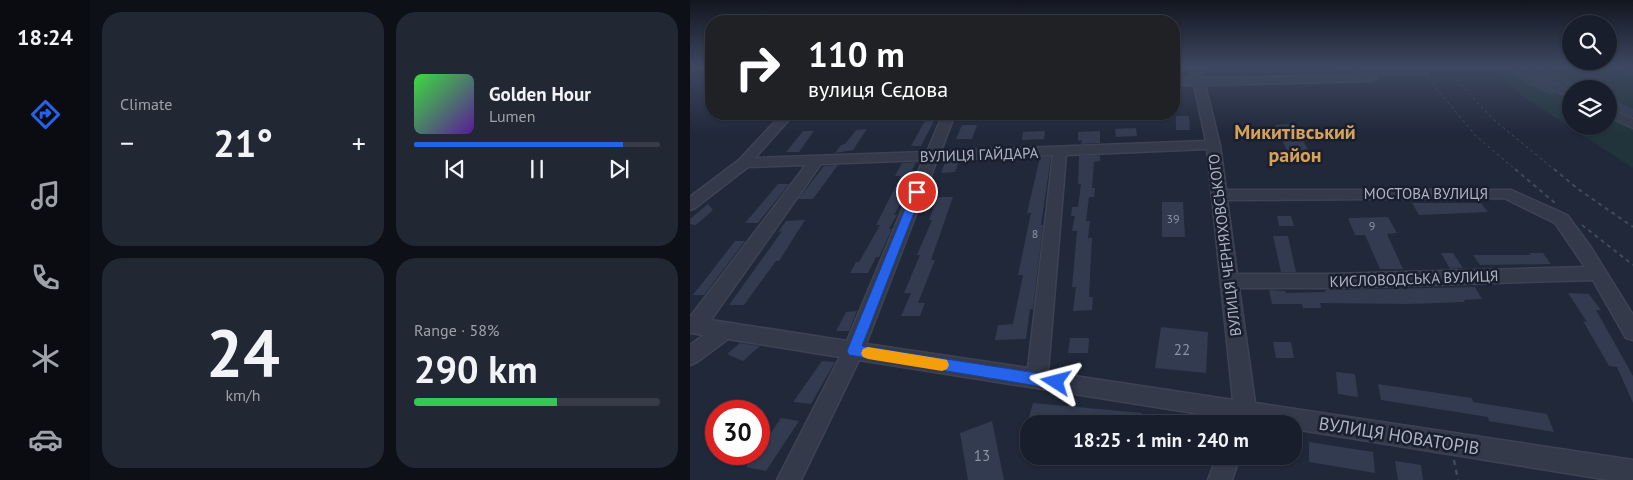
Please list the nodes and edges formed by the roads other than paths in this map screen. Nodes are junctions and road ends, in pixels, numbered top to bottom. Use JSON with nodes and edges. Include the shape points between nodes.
{"nodes":[{"id":1,"x":1200,"y":89,"type":"edge"},
{"id":2,"x":1617,"y":116,"type":"edge"},
{"id":3,"x":783,"y":120,"type":"edge"},
{"id":4,"x":946,"y":120,"type":"edge"},
{"id":5,"x":1633,"y":124,"type":"edge"},
{"id":6,"x":1214,"y":145,"type":"junction"},
{"id":7,"x":1060,"y":152,"type":"junction"},
{"id":8,"x":931,"y":157,"type":"junction"},
{"id":9,"x":817,"y":160,"type":"junction"},
{"id":10,"x":744,"y":163,"type":"junction"},
{"id":11,"x":1219,"y":195,"type":"junction"},
{"id":12,"x":690,"y":205,"type":"edge"},
{"id":13,"x":1598,"y":273,"type":"junction"},
{"id":14,"x":1230,"y":281,"type":"junction"},
{"id":15,"x":693,"y":326,"type":"edge"},
{"id":16,"x":725,"y":330,"type":"junction"},
{"id":17,"x":1633,"y":332,"type":"edge"},
{"id":18,"x":854,"y":351,"type":"junction"},
{"id":19,"x":690,"y":356,"type":"edge"},
{"id":20,"x":1037,"y":380,"type":"junction"},
{"id":21,"x":1227,"y":415,"type":"edge"},
{"id":22,"x":1243,"y":415,"type":"edge"},
{"id":23,"x":1302,"y":425,"type":"edge"},
{"id":24,"x":1226,"y":465,"type":"edge"},
{"id":25,"x":1633,"y":472,"type":"edge"},
{"id":26,"x":789,"y":480,"type":"edge"},
{"id":27,"x":1220,"y":480,"type":"edge"}],
"edges":[{"from":1,"to":6,"type":"street","name":"ВУЛИЦЯ ЧЕРНЯХОВСЬКОГО"},
{"from":2,"to":5,"type":"street"},
{"from":3,"to":10,"type":"street"},
{"from":4,"to":8,"type":"street"},
{"from":6,"to":7,"type":"street","name":"ВУЛИЦЯ ГАЙДАРА"},
{"from":6,"to":11,"type":"street","name":"ВУЛИЦЯ ЧЕРНЯХОВСЬКОГО"},
{"from":7,"to":8,"type":"street","name":"ВУЛИЦЯ ГАЙДАРА"},
{"from":7,"to":20,"type":"street"},
{"from":8,"to":9,"type":"street","name":"ВУЛИЦЯ ГАЙДАРА"},
{"from":8,"to":18,"type":"street"},
{"from":9,"to":10,"type":"street","name":"ВУЛИЦЯ ГАЙДАРА"},
{"from":9,"to":15,"type":"street"},
{"from":10,"to":12,"type":"street"},
{"from":11,"to":13,"type":"street","name":"МОСТОВА ВУЛИЦЯ","via":[[1506,193],[1560,220]]},
{"from":11,"to":14,"type":"street","name":"ВУЛИЦЯ ЧЕРНЯХОВСЬКОГО"},
{"from":13,"to":14,"type":"street","name":"КИСЛОВОДСЬКА ВУЛИЦЯ"},
{"from":13,"to":17,"type":"street","name":"МОСТОВА ВУЛИЦЯ"},
{"from":14,"to":22,"type":"street","name":"ВУЛИЦЯ ЧЕРНЯХОВСЬКОГО"},
{"from":15,"to":16,"type":"street","name":"ВУЛИЦЯ НОВАТОРІВ"},
{"from":16,"to":18,"type":"street","name":"ВУЛИЦЯ НОВАТОРІВ"},
{"from":16,"to":19,"type":"street"},
{"from":18,"to":20,"type":"street","name":"ВУЛИЦЯ НОВАТОРІВ"},
{"from":18,"to":26,"type":"street"},
{"from":20,"to":21,"type":"street","name":"ВУЛИЦЯ НОВАТОРІВ"},
{"from":23,"to":25,"type":"street","name":"ВУЛИЦЯ НОВАТОРІВ"},
{"from":24,"to":27,"type":"street"}]}
